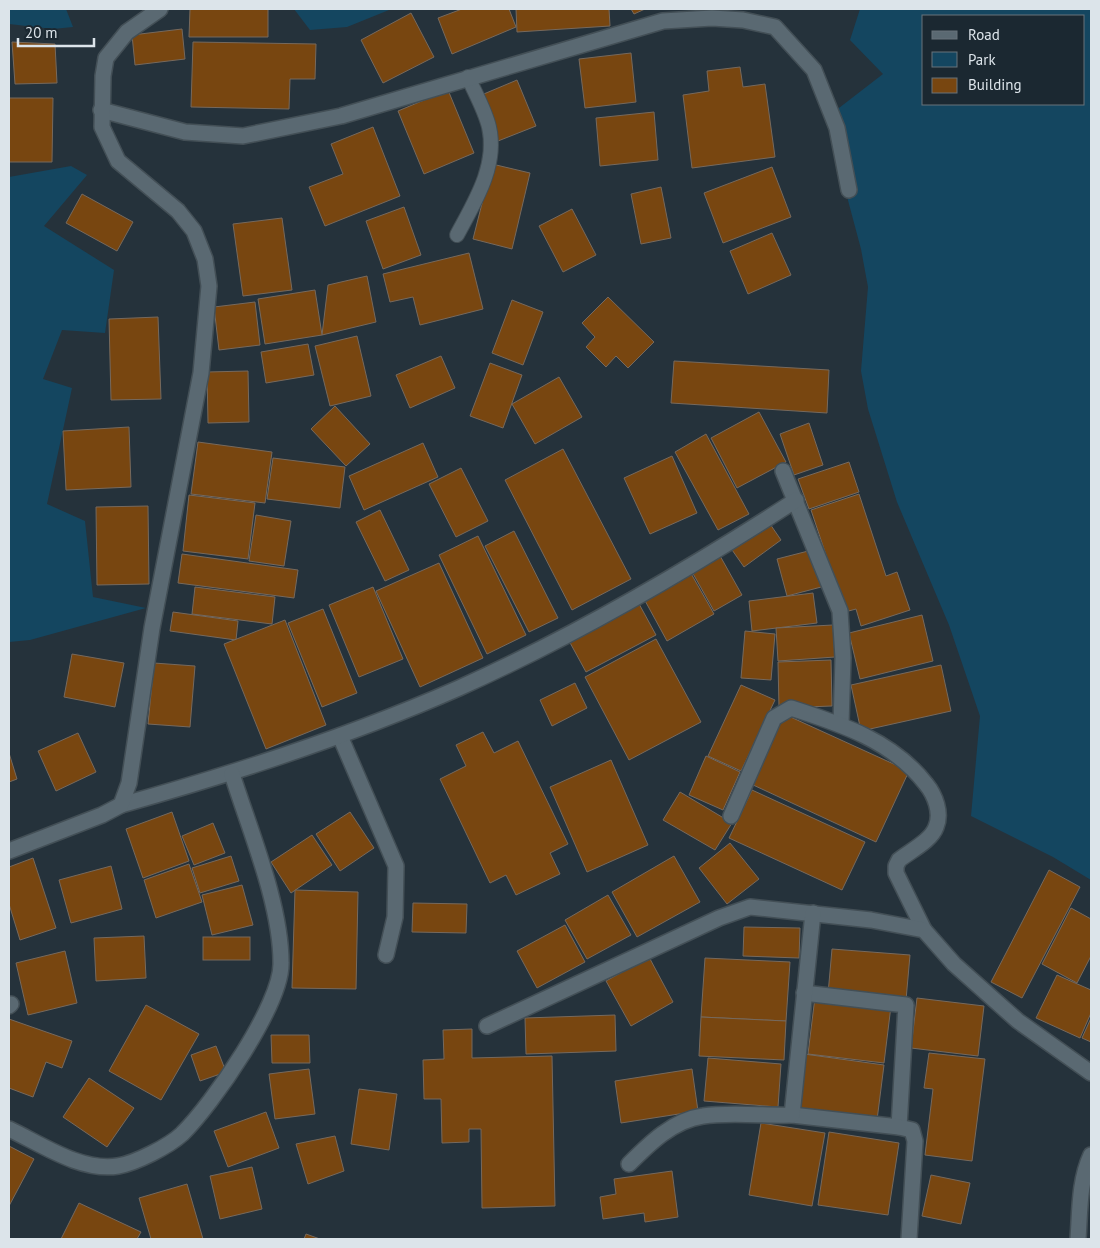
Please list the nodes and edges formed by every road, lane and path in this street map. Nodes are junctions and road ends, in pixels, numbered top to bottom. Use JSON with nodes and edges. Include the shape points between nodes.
{"nodes":[{"id":1,"x":160,"y":9,"type":"edge"},
{"id":2,"x":468,"y":77,"type":"junction"},
{"id":3,"x":101,"y":110,"type":"junction"},
{"id":4,"x":849,"y":190,"type":"dead end"},
{"id":5,"x":457,"y":235,"type":"dead end"},
{"id":6,"x":783,"y":471,"type":"dead end"},
{"id":7,"x":796,"y":500,"type":"junction"},
{"id":8,"x":841,"y":724,"type":"junction"},
{"id":9,"x":340,"y":736,"type":"junction"},
{"id":10,"x":232,"y":774,"type":"junction"},
{"id":11,"x":121,"y":805,"type":"junction"},
{"id":12,"x":731,"y":816,"type":"dead end"},
{"id":13,"x":9,"y":851,"type":"edge"},
{"id":14,"x":813,"y":913,"type":"junction"},
{"id":15,"x":924,"y":930,"type":"junction"},
{"id":16,"x":386,"y":955,"type":"dead end"},
{"id":17,"x":804,"y":993,"type":"junction"},
{"id":18,"x":488,"y":1026,"type":"dead end"},
{"id":19,"x":1091,"y":1072,"type":"edge"},
{"id":20,"x":792,"y":1115,"type":"junction"},
{"id":21,"x":899,"y":1127,"type":"junction"},
{"id":22,"x":9,"y":1129,"type":"edge"},
{"id":23,"x":1091,"y":1155,"type":"edge"},
{"id":24,"x":629,"y":1164,"type":"dead end"},
{"id":25,"x":909,"y":1239,"type":"edge"},
{"id":26,"x":1078,"y":1239,"type":"edge"}],
"edges":[{"from":1,"to":3,"type":"street","via":[[128,32],[106,58]]},
{"from":2,"to":3,"type":"street","via":[[341,116],[243,136],[184,132]]},
{"from":2,"to":4,"type":"street","via":[[663,20],[712,18],[775,27],[814,70],[837,128]]},
{"from":2,"to":5,"type":"lane","via":[[489,127],[491,152],[485,178]]},
{"from":3,"to":11,"type":"street","via":[[103,133],[118,161],[178,211],[194,231],[205,259],[209,286],[201,373],[152,628],[129,783]]},
{"from":6,"to":7,"type":"street"},
{"from":7,"to":8,"type":"street","via":[[840,611],[843,658]]},
{"from":7,"to":9,"type":"street","via":[[716,552],[564,638],[459,688]]},
{"from":8,"to":12,"type":"street","via":[[791,708],[774,718]]},
{"from":8,"to":15,"type":"street","via":[[897,753],[915,769],[932,792],[938,816],[936,826],[932,834],[896,866],[896,873]]},
{"from":9,"to":10,"type":"street"},
{"from":9,"to":16,"type":"street","via":[[396,866],[395,918]]},
{"from":10,"to":11,"type":"street"},
{"from":10,"to":22,"type":"street","via":[[272,902],[282,964],[278,984],[251,1039],[181,1135],[148,1155],[118,1166],[89,1164]]},
{"from":11,"to":13,"type":"street"},
{"from":14,"to":15,"type":"street"},
{"from":14,"to":17,"type":"street"},
{"from":14,"to":18,"type":"street","via":[[750,907],[719,918]]},
{"from":15,"to":19,"type":"street","via":[[954,964],[1018,1021]]},
{"from":17,"to":20,"type":"street"},
{"from":17,"to":21,"type":"street","via":[[906,1005]]},
{"from":20,"to":21,"type":"street"},
{"from":20,"to":24,"type":"street","via":[[703,1116],[682,1123],[652,1141]]},
{"from":21,"to":25,"type":"street","via":[[912,1130],[915,1135]]},
{"from":23,"to":26,"type":"street","via":[[1081,1194]]}]}
